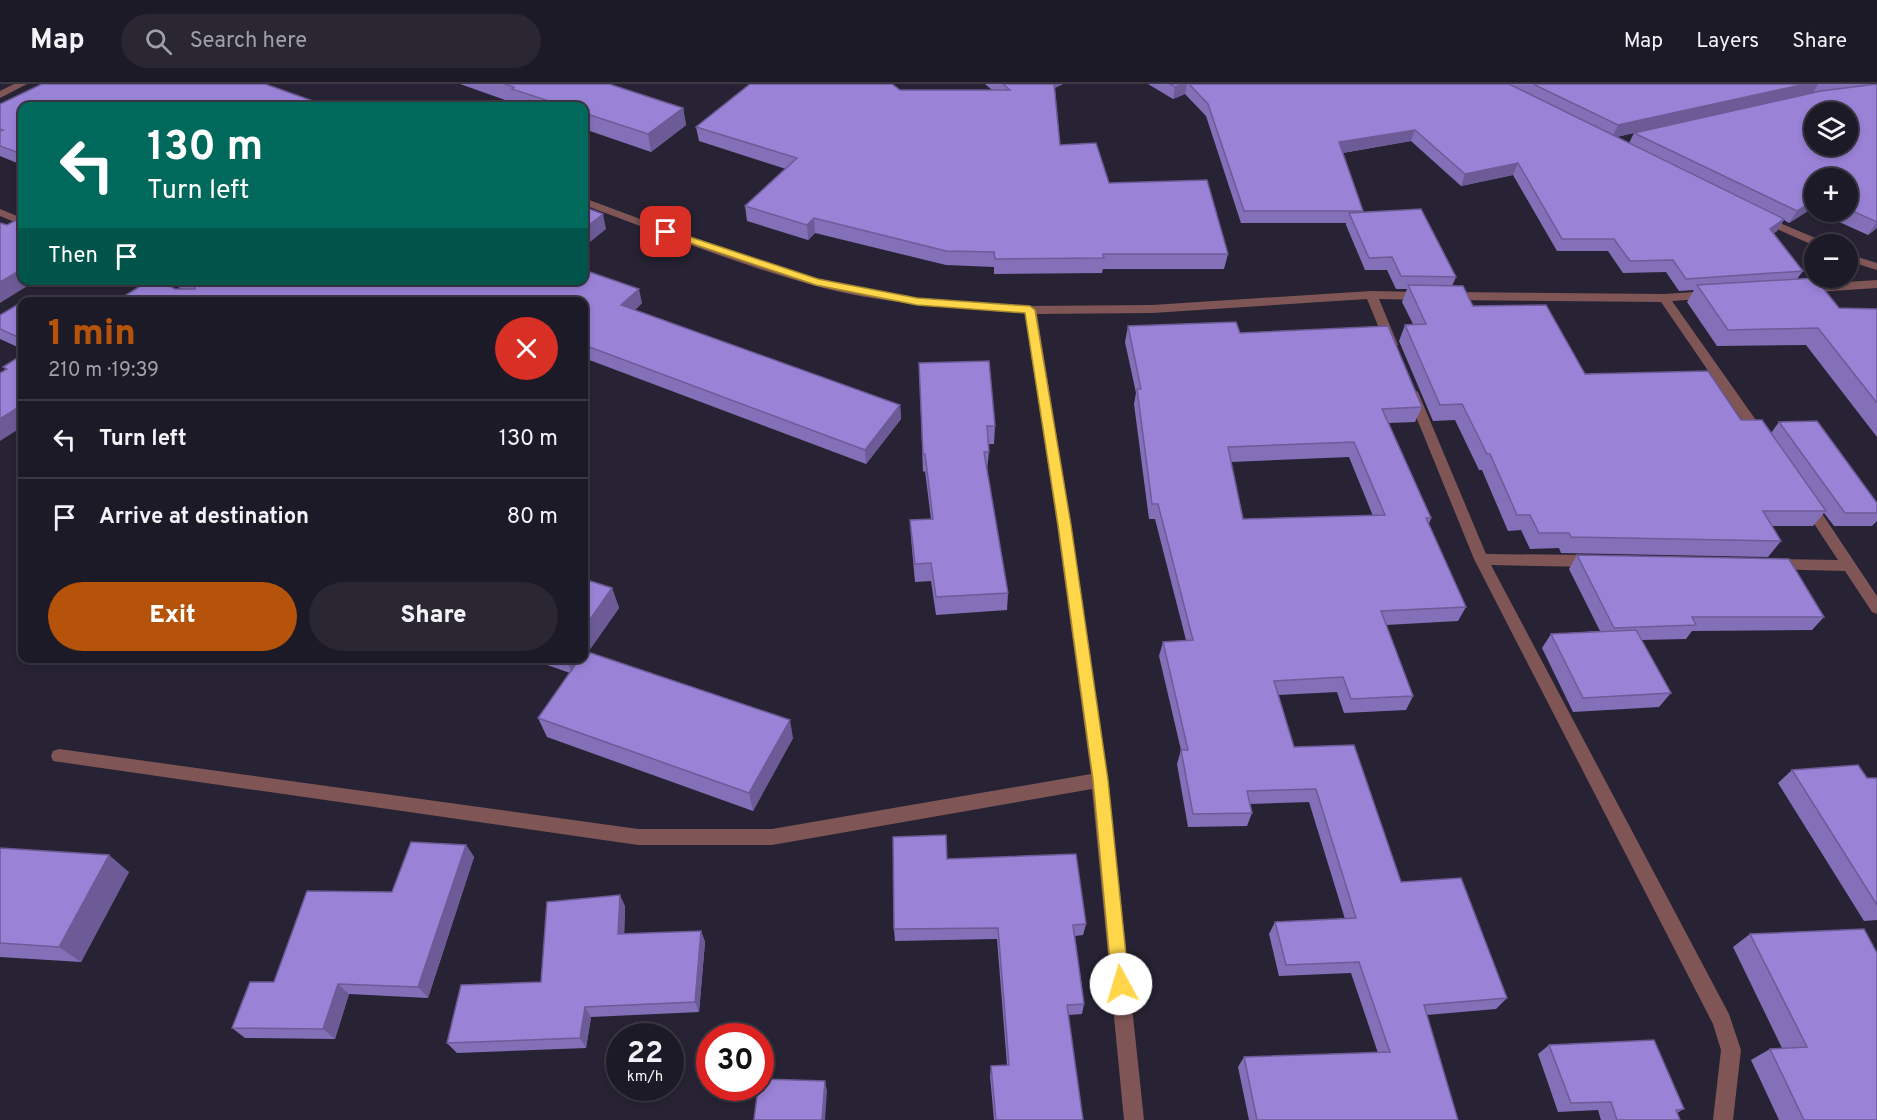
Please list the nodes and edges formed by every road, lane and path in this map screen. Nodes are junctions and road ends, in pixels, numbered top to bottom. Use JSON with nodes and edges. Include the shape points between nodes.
{"nodes":[{"id":1,"x":21,"y":84,"type":"edge"},
{"id":2,"x":0,"y":95,"type":"edge"},
{"id":3,"x":588,"y":203,"type":"edge"},
{"id":4,"x":0,"y":212,"type":"edge"},
{"id":5,"x":1757,"y":216,"type":"edge"},
{"id":6,"x":18,"y":220,"type":"edge"},
{"id":7,"x":1804,"y":237,"type":"edge"},
{"id":8,"x":1858,"y":260,"type":"edge"},
{"id":9,"x":1877,"y":267,"type":"edge"},
{"id":10,"x":1877,"y":284,"type":"edge"},
{"id":11,"x":1782,"y":290,"type":"edge"},
{"id":12,"x":1723,"y":294,"type":"edge"},
{"id":13,"x":1371,"y":295,"type":"junction"},
{"id":14,"x":1664,"y":298,"type":"junction"},
{"id":15,"x":1030,"y":310,"type":"junction"},
{"id":16,"x":1771,"y":451,"type":"edge"},
{"id":17,"x":1797,"y":490,"type":"edge"},
{"id":18,"x":1482,"y":559,"type":"junction"},
{"id":19,"x":1612,"y":561,"type":"edge"},
{"id":20,"x":1756,"y":564,"type":"edge"},
{"id":21,"x":1851,"y":567,"type":"junction"},
{"id":22,"x":1877,"y":608,"type":"edge"},
{"id":23,"x":59,"y":756,"type":"dead end"},
{"id":24,"x":1100,"y":780,"type":"junction"},
{"id":25,"x":1134,"y":1120,"type":"edge"},
{"id":26,"x":1723,"y":1120,"type":"edge"}],
"edges":[{"from":1,"to":2,"type":"street"},
{"from":3,"to":15,"type":"street","via":[[816,282],[917,302]]},
{"from":4,"to":6,"type":"street"},
{"from":5,"to":7,"type":"street"},
{"from":8,"to":9,"type":"street"},
{"from":10,"to":11,"type":"street"},
{"from":12,"to":14,"type":"street"},
{"from":13,"to":14,"type":"street"},
{"from":13,"to":15,"type":"street","via":[[1152,309]]},
{"from":13,"to":18,"type":"street"},
{"from":14,"to":16,"type":"street"},
{"from":15,"to":24,"type":"street"},
{"from":17,"to":21,"type":"street"},
{"from":18,"to":19,"type":"street"},
{"from":18,"to":26,"type":"street","via":[[1722,1021],[1731,1050]]},
{"from":20,"to":21,"type":"street"},
{"from":21,"to":22,"type":"street"},
{"from":23,"to":24,"type":"street","via":[[638,837],[772,837]]},
{"from":24,"to":25,"type":"street"}]}
